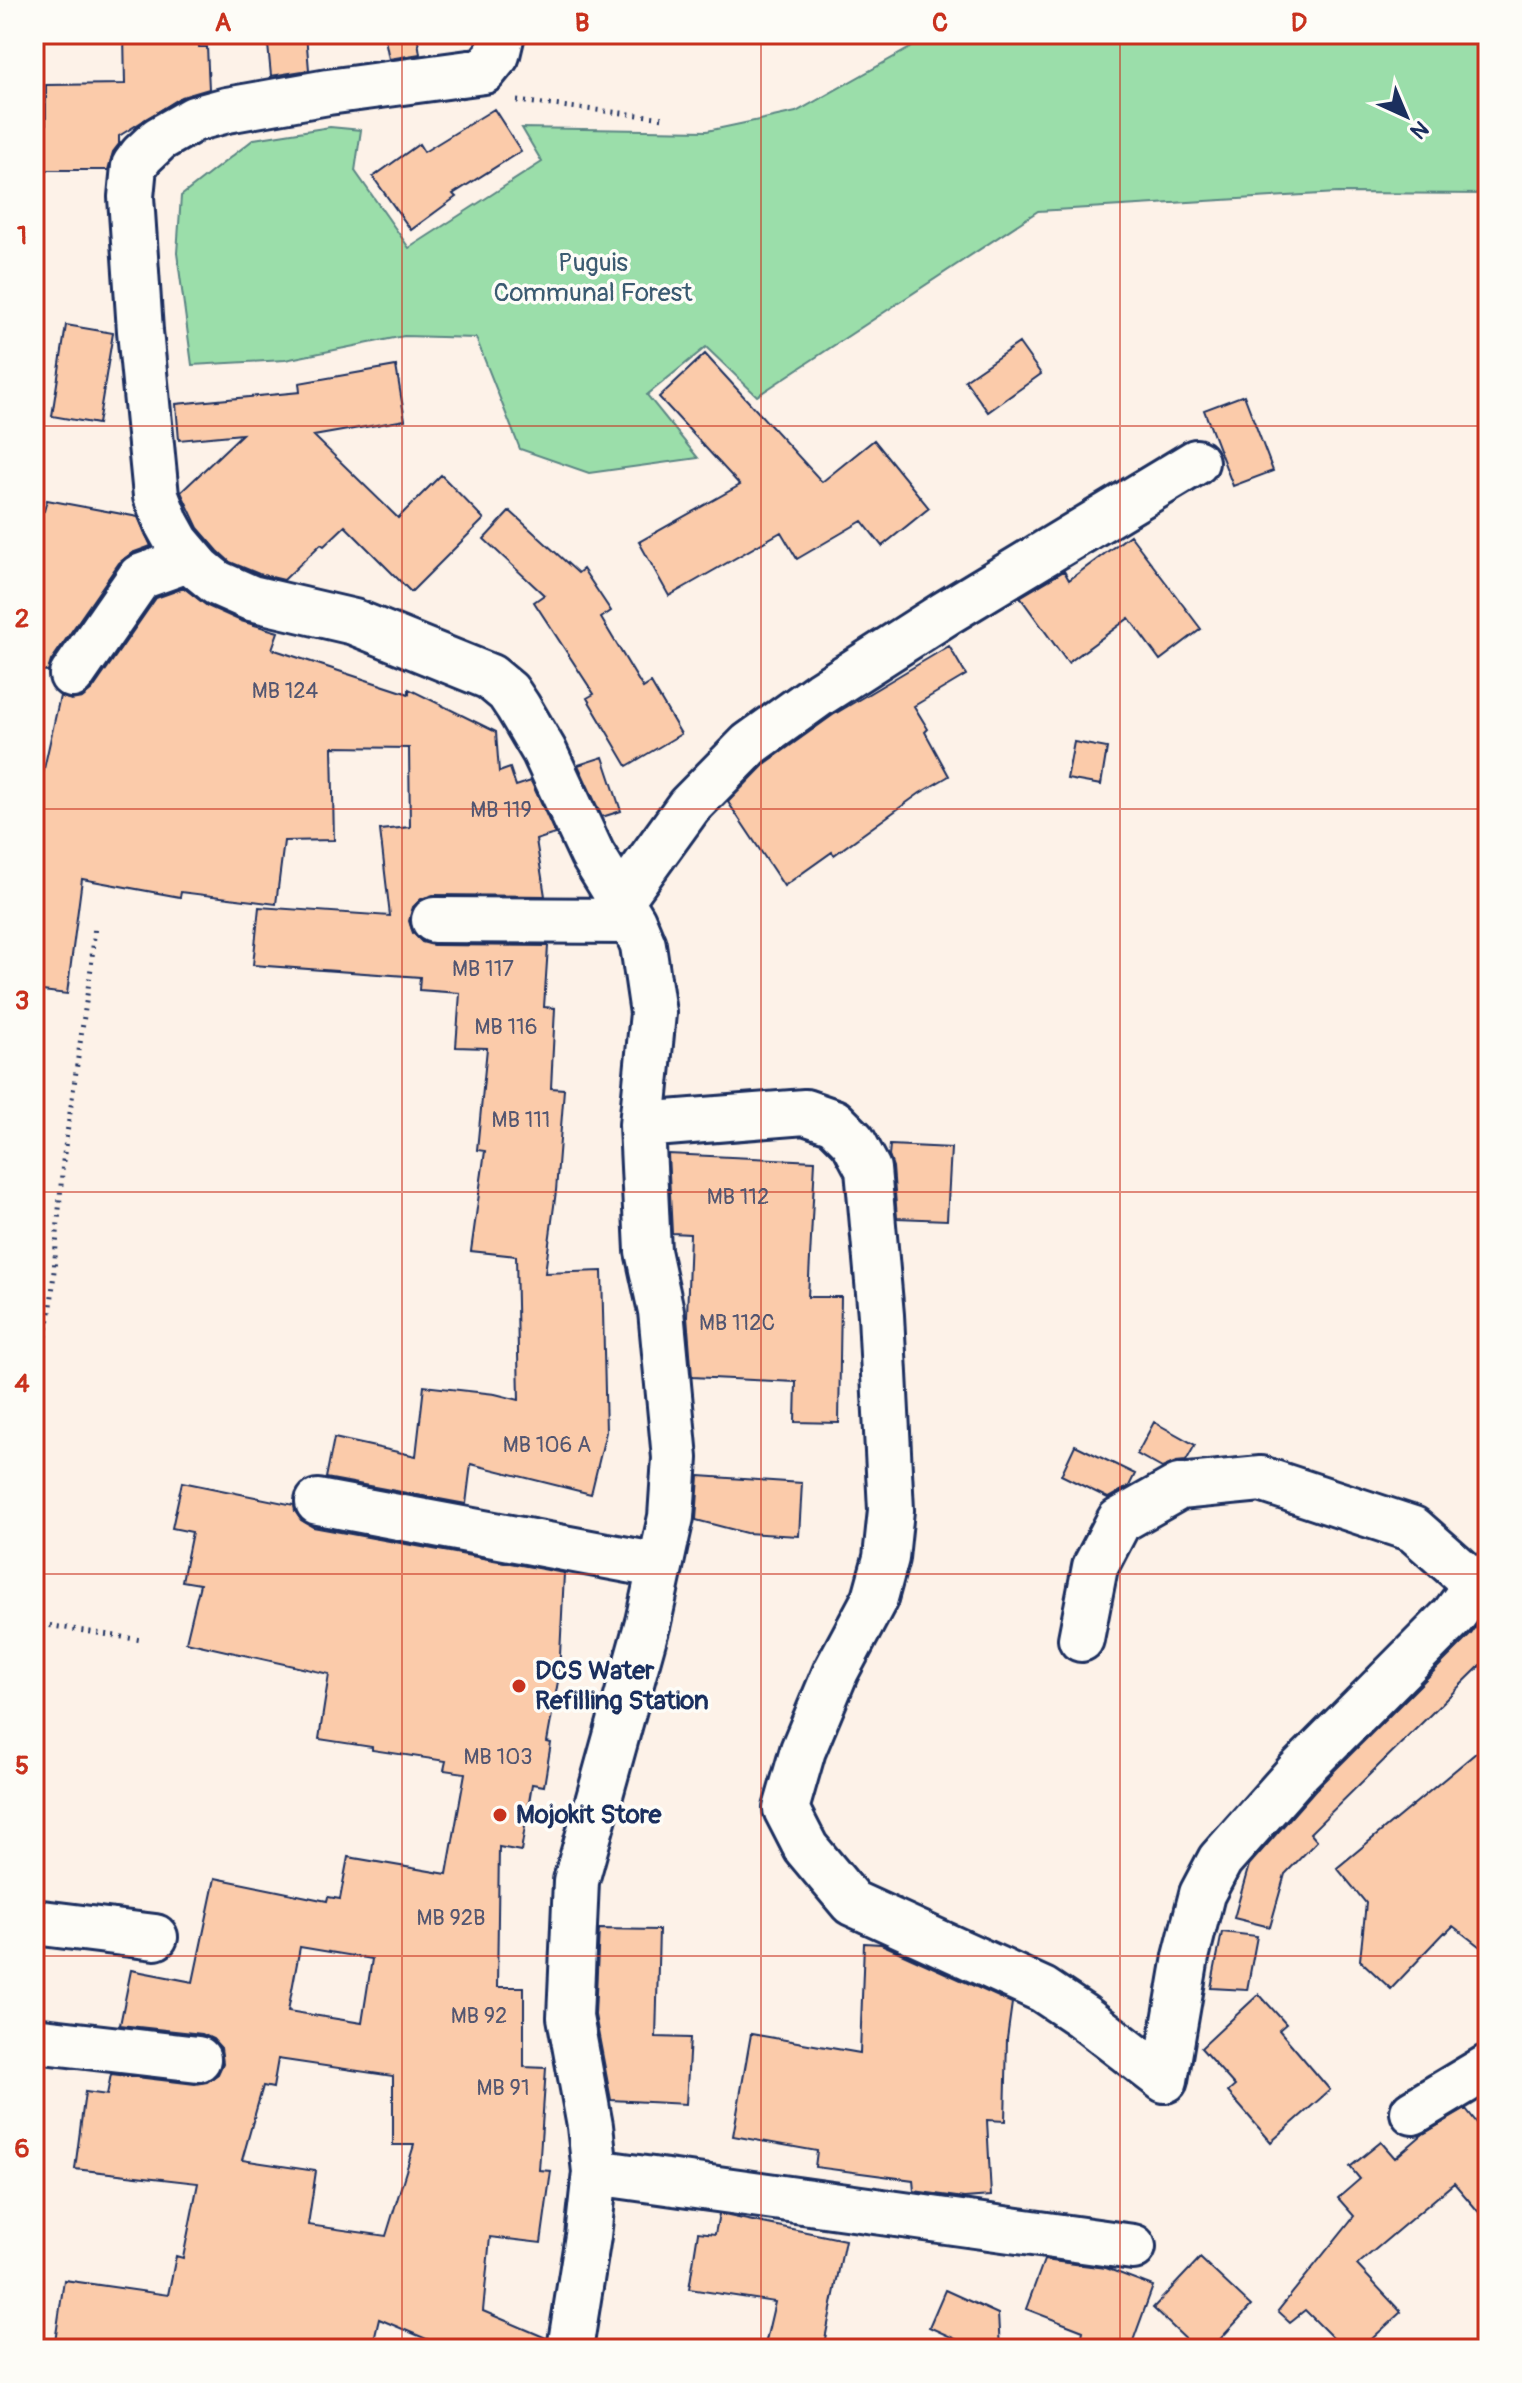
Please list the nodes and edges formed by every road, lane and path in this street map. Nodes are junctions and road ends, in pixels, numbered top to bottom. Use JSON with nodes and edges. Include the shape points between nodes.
{"nodes":[{"id":1,"x":502,"y":34,"type":"edge"},
{"id":2,"x":458,"y":73,"type":"junction"},
{"id":3,"x":665,"y":118,"type":"dead end"},
{"id":4,"x":1196,"y":462,"type":"dead end"},
{"id":5,"x":190,"y":559,"type":"junction"},
{"id":6,"x":72,"y":675,"type":"dead end"},
{"id":7,"x":627,"y":911,"type":"junction"},
{"id":8,"x":434,"y":920,"type":"dead end"},
{"id":9,"x":95,"y":925,"type":"dead end"},
{"id":10,"x":642,"y":1125,"type":"junction"},
{"id":11,"x":34,"y":1375,"type":"edge"},
{"id":12,"x":318,"y":1502,"type":"dead end"},
{"id":13,"x":660,"y":1566,"type":"junction"},
{"id":14,"x":34,"y":1623,"type":"edge"},
{"id":15,"x":1081,"y":1639,"type":"dead end"},
{"id":16,"x":141,"y":1640,"type":"dead end"},
{"id":17,"x":34,"y":1922,"type":"edge"},
{"id":18,"x":155,"y":1937,"type":"dead end"},
{"id":19,"x":34,"y":2040,"type":"edge"},
{"id":20,"x":198,"y":2059,"type":"dead end"},
{"id":21,"x":1488,"y":2067,"type":"edge"},
{"id":22,"x":1413,"y":2112,"type":"dead end"},
{"id":23,"x":595,"y":2172,"type":"junction"},
{"id":24,"x":1133,"y":2247,"type":"dead end"},
{"id":25,"x":570,"y":2349,"type":"edge"}],
"edges":[{"from":1,"to":2,"type":"street","via":[[497,55],[484,71]]},
{"from":2,"to":3,"type":"path","via":[[511,100]]},
{"from":2,"to":5,"type":"street","via":[[194,119],[159,139],[134,166],[131,197],[156,496]]},
{"from":4,"to":7,"type":"street","via":[[946,613],[750,744],[689,806]]},
{"from":5,"to":6,"type":"street","via":[[140,577]]},
{"from":5,"to":7,"type":"street","via":[[217,583],[251,598],[354,622],[490,677],[508,692],[544,751],[592,854]]},
{"from":7,"to":8,"type":"street"},
{"from":7,"to":10,"type":"street","via":[[643,945],[653,1013]]},
{"from":9,"to":11,"type":"path","via":[[63,1161],[51,1307]]},
{"from":10,"to":13,"type":"street","via":[[648,1251],[661,1311],[675,1458],[671,1517]]},
{"from":10,"to":15,"type":"street","via":[[805,1112],[834,1122],[853,1141],[868,1169],[891,1510],[875,1598],[836,1671],[803,1750],[786,1809],[806,1848],[852,1903],[1043,1990],[1165,2080],[1186,1957],[1202,1894],[1220,1860],[1297,1773],[1453,1616],[1467,1597],[1469,1584],[1413,1529],[1336,1503],[1261,1479],[1179,1487],[1119,1521],[1095,1567]]},
{"from":12,"to":13,"type":"street"},
{"from":13,"to":23,"type":"street","via":[[576,1881],[570,2017]]},
{"from":14,"to":16,"type":"path"},
{"from":17,"to":18,"type":"street"},
{"from":19,"to":20,"type":"street"},
{"from":21,"to":22,"type":"street"},
{"from":23,"to":24,"type":"street"},
{"from":23,"to":25,"type":"street"}]}
